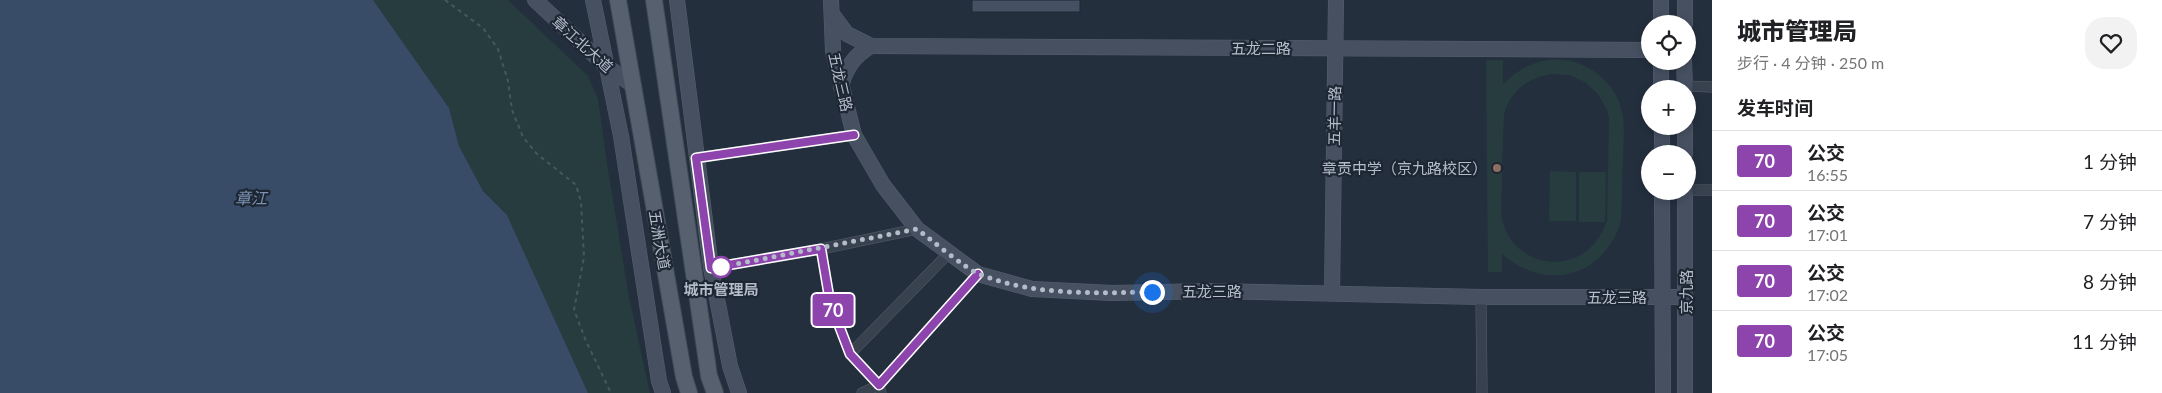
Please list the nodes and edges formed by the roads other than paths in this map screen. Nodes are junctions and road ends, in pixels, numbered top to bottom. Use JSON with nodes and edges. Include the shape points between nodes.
{"nodes":[{"id":1,"x":535,"y":0,"type":"edge"},
{"id":2,"x":593,"y":0,"type":"edge"},
{"id":3,"x":620,"y":0,"type":"edge"},
{"id":4,"x":652,"y":0,"type":"edge"},
{"id":5,"x":677,"y":0,"type":"edge"},
{"id":6,"x":1336,"y":0,"type":"edge"},
{"id":7,"x":1661,"y":0,"type":"edge"},
{"id":8,"x":1685,"y":0,"type":"edge"},
{"id":9,"x":831,"y":6,"type":"edge"},
{"id":10,"x":1661,"y":15,"type":"edge"},
{"id":11,"x":1685,"y":15,"type":"edge"},
{"id":12,"x":871,"y":46,"type":"junction"},
{"id":13,"x":1335,"y":49,"type":"junction"},
{"id":14,"x":1641,"y":50,"type":"edge"},
{"id":15,"x":606,"y":66,"type":"junction"},
{"id":16,"x":634,"y":86,"type":"junction"},
{"id":17,"x":1712,"y":86,"type":"edge"},
{"id":18,"x":1696,"y":87,"type":"edge"},
{"id":19,"x":841,"y":88,"type":"junction"},
{"id":20,"x":854,"y":135,"type":"junction"},
{"id":21,"x":696,"y":158,"type":"junction"},
{"id":22,"x":1696,"y":190,"type":"edge"},
{"id":23,"x":1712,"y":190,"type":"edge"},
{"id":24,"x":1662,"y":200,"type":"edge"},
{"id":25,"x":1686,"y":200,"type":"edge"},
{"id":26,"x":917,"y":229,"type":"junction"},
{"id":27,"x":821,"y":249,"type":"junction"},
{"id":28,"x":949,"y":253,"type":"junction"},
{"id":29,"x":711,"y":268,"type":"junction"},
{"id":30,"x":978,"y":274,"type":"junction"},
{"id":31,"x":1332,"y":293,"type":"junction"},
{"id":32,"x":1481,"y":297,"type":"junction"},
{"id":33,"x":1663,"y":297,"type":"junction"},
{"id":34,"x":1686,"y":297,"type":"junction"},
{"id":35,"x":850,"y":354,"type":"junction"},
{"id":36,"x":880,"y":389,"type":"edge"},
{"id":37,"x":664,"y":393,"type":"edge"},
{"id":38,"x":689,"y":393,"type":"edge"},
{"id":39,"x":715,"y":393,"type":"edge"},
{"id":40,"x":739,"y":393,"type":"edge"},
{"id":41,"x":862,"y":393,"type":"edge"},
{"id":42,"x":1482,"y":393,"type":"edge"},
{"id":43,"x":1663,"y":393,"type":"edge"},
{"id":44,"x":1685,"y":393,"type":"edge"}],
"edges":[{"from":1,"to":15,"type":"street","name":"章江北大道"},
{"from":2,"to":15,"type":"street"},
{"from":3,"to":16,"type":"main road","name":"五洲大道"},
{"from":4,"to":39,"type":"main road","name":"五洲大道","via":[[709,376]]},
{"from":5,"to":21,"type":"street"},
{"from":6,"to":13,"type":"street","name":"五羊一路"},
{"from":7,"to":10,"type":"street"},
{"from":8,"to":11,"type":"street"},
{"from":9,"to":12,"type":"street","via":[[847,34]]},
{"from":9,"to":19,"type":"street","name":"五龙三路","via":[[833,51]]},
{"from":12,"to":13,"type":"street","name":"五龙二路"},
{"from":12,"to":19,"type":"street","via":[[850,65]]},
{"from":13,"to":14,"type":"street","name":"五龙二路"},
{"from":13,"to":31,"type":"street","name":"五羊一路"},
{"from":15,"to":16,"type":"street","name":"章江北大道"},
{"from":15,"to":37,"type":"street","via":[[621,136],[659,381]]},
{"from":16,"to":38,"type":"main road","name":"五洲大道"},
{"from":17,"to":18,"type":"street"},
{"from":19,"to":20,"type":"street","name":"五龙三路"},
{"from":20,"to":21,"type":"street"},
{"from":20,"to":26,"type":"street","name":"五龙三路","via":[[883,185]]},
{"from":21,"to":29,"type":"street"},
{"from":22,"to":23,"type":"street"},
{"from":24,"to":33,"type":"street","name":"京九路"},
{"from":25,"to":34,"type":"street","name":"京九路"},
{"from":26,"to":27,"type":"street"},
{"from":26,"to":28,"type":"street","name":"五龙三路"},
{"from":27,"to":29,"type":"street"},
{"from":27,"to":35,"type":"street","via":[[830,302]]},
{"from":28,"to":30,"type":"street","name":"五龙三路"},
{"from":28,"to":35,"type":"street"},
{"from":29,"to":40,"type":"street","via":[[730,366]]},
{"from":30,"to":31,"type":"street","name":"五龙三路","via":[[1032,289],[1112,293]]},
{"from":30,"to":36,"type":"street"},
{"from":31,"to":32,"type":"street","name":"五龙三路"},
{"from":32,"to":33,"type":"street","name":"五龙三路"},
{"from":32,"to":42,"type":"street"},
{"from":33,"to":34,"type":"street","name":"五龙三路"},
{"from":33,"to":43,"type":"street","name":"京九路"},
{"from":34,"to":44,"type":"street","name":"京九路"},
{"from":35,"to":36,"type":"street"},
{"from":36,"to":41,"type":"street"}]}
